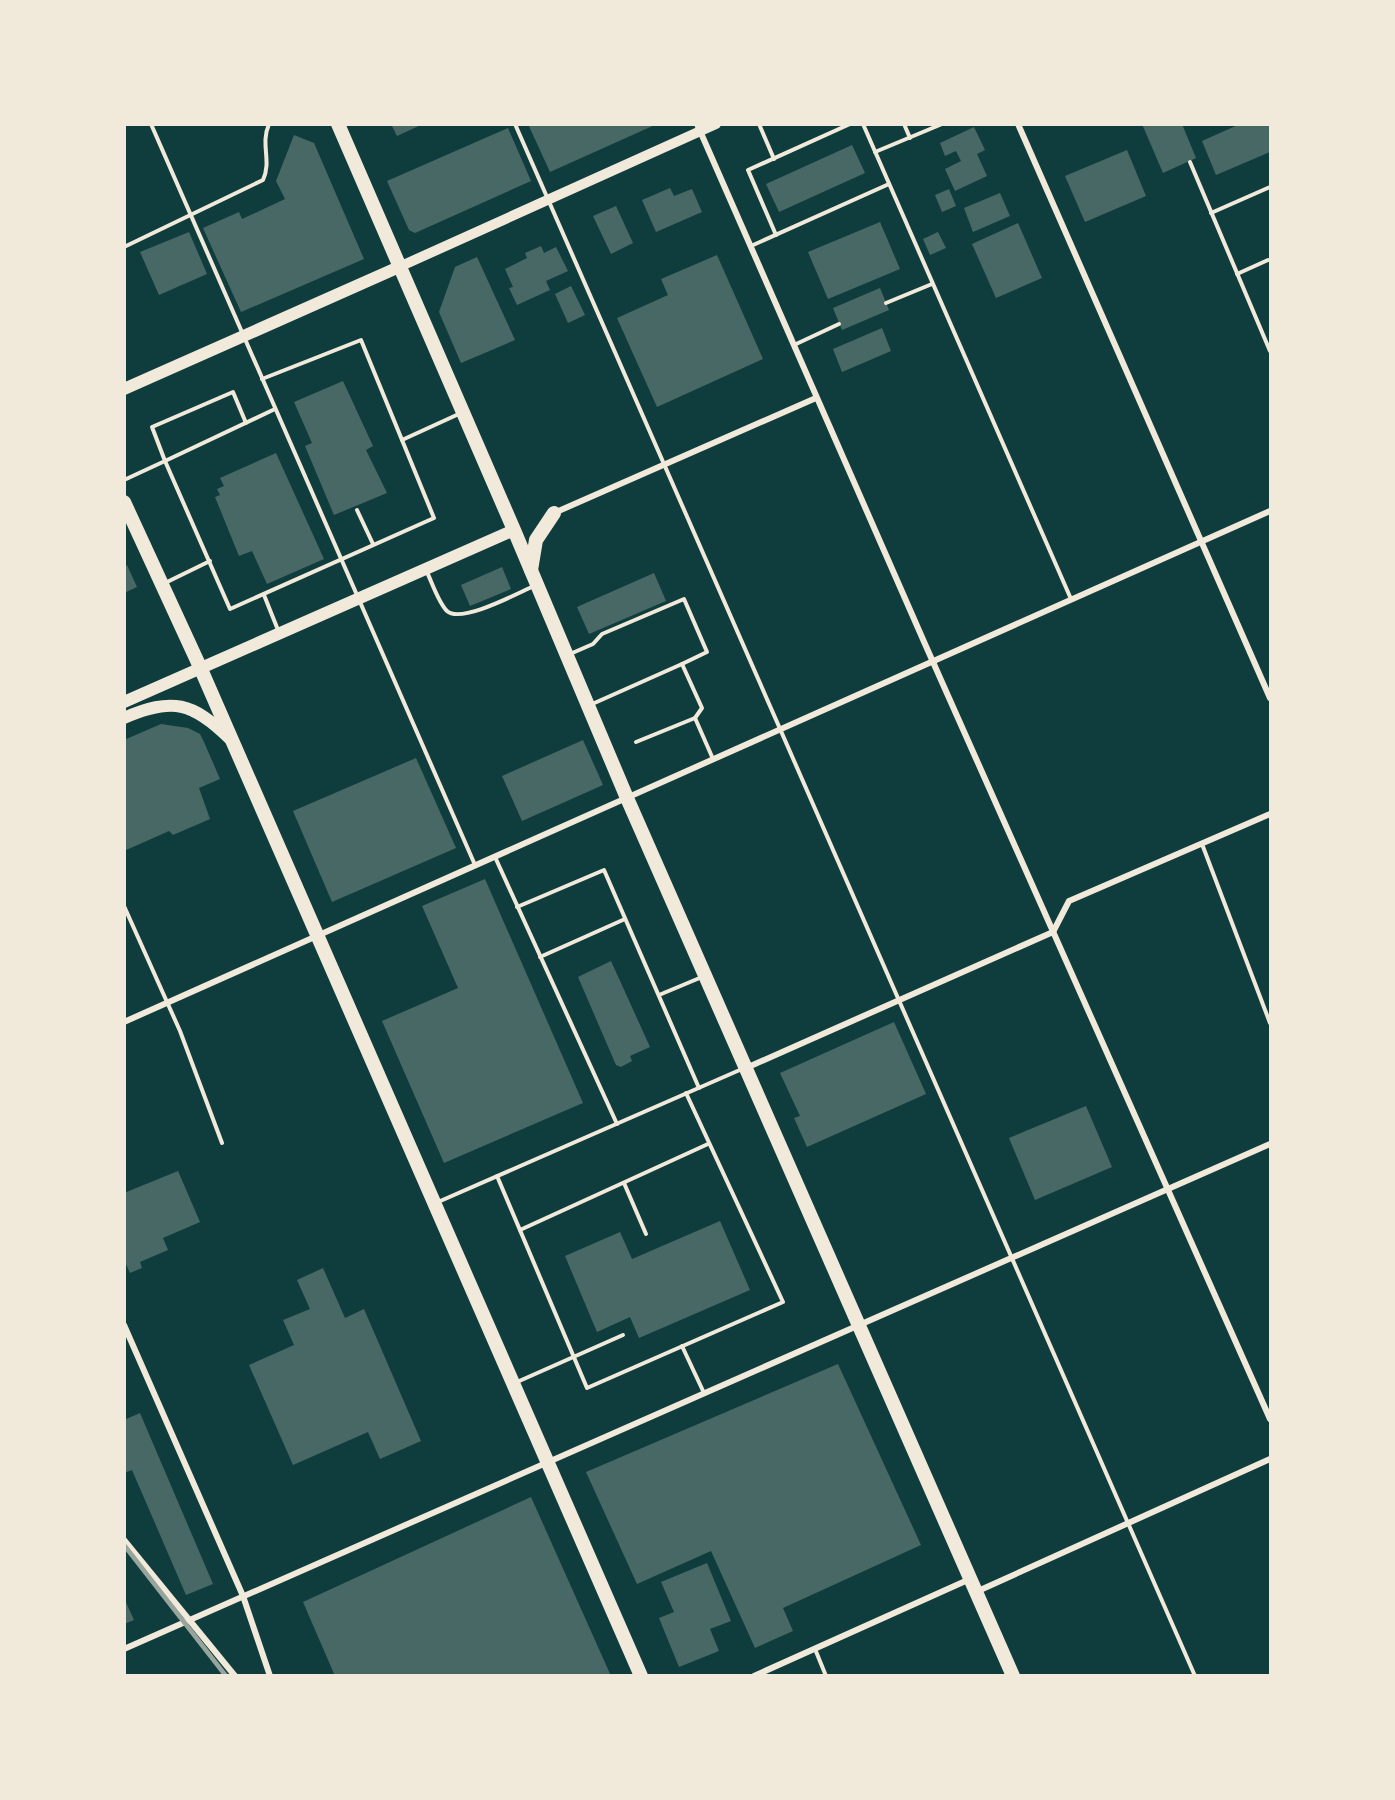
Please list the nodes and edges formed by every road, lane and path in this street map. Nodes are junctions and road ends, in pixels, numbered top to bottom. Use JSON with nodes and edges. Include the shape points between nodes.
{"nodes":[{"id":1,"x":150,"y":124,"type":"edge"},
{"id":2,"x":269,"y":124,"type":"edge"},
{"id":3,"x":338,"y":124,"type":"edge"},
{"id":4,"x":516,"y":124,"type":"edge"},
{"id":5,"x":716,"y":124,"type":"edge"},
{"id":6,"x":759,"y":124,"type":"edge"},
{"id":7,"x":850,"y":124,"type":"edge"},
{"id":8,"x":863,"y":124,"type":"edge"},
{"id":9,"x":904,"y":124,"type":"edge"},
{"id":10,"x":934,"y":124,"type":"edge"},
{"id":11,"x":942,"y":124,"type":"edge"},
{"id":12,"x":1018,"y":124,"type":"edge"},
{"id":13,"x":699,"y":128,"type":"edge"},
{"id":14,"x":931,"y":129,"type":"junction"},
{"id":15,"x":910,"y":138,"type":"junction"},
{"id":16,"x":875,"y":152,"type":"junction"},
{"id":17,"x":774,"y":159,"type":"junction"},
{"id":18,"x":1190,"y":162,"type":"dead end"},
{"id":19,"x":889,"y":184,"type":"junction"},
{"id":20,"x":1270,"y":187,"type":"edge"},
{"id":21,"x":549,"y":200,"type":"junction"},
{"id":22,"x":1211,"y":213,"type":"junction"},
{"id":23,"x":191,"y":217,"type":"junction"},
{"id":24,"x":776,"y":235,"type":"junction"},
{"id":25,"x":751,"y":246,"type":"junction"},
{"id":26,"x":124,"y":247,"type":"edge"},
{"id":27,"x":1268,"y":260,"type":"dead end"},
{"id":28,"x":399,"y":267,"type":"junction"},
{"id":29,"x":1237,"y":274,"type":"junction"},
{"id":30,"x":932,"y":284,"type":"junction"},
{"id":31,"x":886,"y":303,"type":"dead end"},
{"id":32,"x":840,"y":324,"type":"dead end"},
{"id":33,"x":243,"y":334,"type":"junction"},
{"id":34,"x":794,"y":345,"type":"junction"},
{"id":35,"x":1270,"y":350,"type":"edge"},
{"id":36,"x":262,"y":380,"type":"junction"},
{"id":37,"x":124,"y":389,"type":"edge"},
{"id":38,"x":816,"y":398,"type":"junction"},
{"id":39,"x":275,"y":409,"type":"junction"},
{"id":40,"x":462,"y":412,"type":"junction"},
{"id":41,"x":246,"y":423,"type":"junction"},
{"id":42,"x":402,"y":440,"type":"junction"},
{"id":43,"x":165,"y":461,"type":"junction"},
{"id":44,"x":666,"y":464,"type":"junction"},
{"id":45,"x":124,"y":480,"type":"edge"},
{"id":46,"x":124,"y":502,"type":"edge"},
{"id":47,"x":357,"y":510,"type":"dead end"},
{"id":48,"x":1270,"y":511,"type":"edge"},
{"id":49,"x":554,"y":513,"type":"joint"},
{"id":50,"x":514,"y":530,"type":"junction"},
{"id":51,"x":1201,"y":542,"type":"junction"},
{"id":52,"x":373,"y":544,"type":"junction"},
{"id":53,"x":339,"y":559,"type":"junction"},
{"id":54,"x":210,"y":561,"type":"junction"},
{"id":55,"x":426,"y":569,"type":"junction"},
{"id":56,"x":531,"y":570,"type":"junction"},
{"id":57,"x":162,"y":584,"type":"junction"},
{"id":58,"x":537,"y":585,"type":"junction"},
{"id":59,"x":264,"y":595,"type":"junction"},
{"id":60,"x":357,"y":600,"type":"junction"},
{"id":61,"x":1071,"y":600,"type":"junction"},
{"id":62,"x":279,"y":633,"type":"junction"},
{"id":63,"x":567,"y":655,"type":"junction"},
{"id":64,"x":933,"y":662,"type":"junction"},
{"id":65,"x":682,"y":664,"type":"junction"},
{"id":66,"x":200,"y":668,"type":"junction"},
{"id":67,"x":1270,"y":698,"type":"edge"},
{"id":68,"x":124,"y":702,"type":"edge"},
{"id":69,"x":588,"y":706,"type":"junction"},
{"id":70,"x":124,"y":717,"type":"edge"},
{"id":71,"x":696,"y":718,"type":"junction"},
{"id":72,"x":781,"y":729,"type":"junction"},
{"id":73,"x":232,"y":741,"type":"junction"},
{"id":74,"x":636,"y":742,"type":"dead end"},
{"id":75,"x":714,"y":759,"type":"junction"},
{"id":76,"x":627,"y":798,"type":"junction"},
{"id":77,"x":1270,"y":814,"type":"edge"},
{"id":78,"x":1202,"y":843,"type":"junction"},
{"id":79,"x":495,"y":857,"type":"junction"},
{"id":80,"x":475,"y":866,"type":"junction"},
{"id":81,"x":124,"y":906,"type":"edge"},
{"id":82,"x":517,"y":907,"type":"junction"},
{"id":83,"x":625,"y":919,"type":"junction"},
{"id":84,"x":1053,"y":932,"type":"junction"},
{"id":85,"x":317,"y":936,"type":"junction"},
{"id":86,"x":540,"y":957,"type":"junction"},
{"id":87,"x":705,"y":976,"type":"junction"},
{"id":88,"x":659,"y":995,"type":"junction"},
{"id":89,"x":899,"y":1001,"type":"junction"},
{"id":90,"x":167,"y":1003,"type":"junction"},
{"id":91,"x":124,"y":1022,"type":"edge"},
{"id":92,"x":1270,"y":1022,"type":"edge"},
{"id":93,"x":746,"y":1068,"type":"junction"},
{"id":94,"x":699,"y":1088,"type":"junction"},
{"id":95,"x":686,"y":1093,"type":"junction"},
{"id":96,"x":617,"y":1124,"type":"junction"},
{"id":97,"x":222,"y":1143,"type":"dead end"},
{"id":98,"x":708,"y":1144,"type":"junction"},
{"id":99,"x":1270,"y":1144,"type":"edge"},
{"id":100,"x":497,"y":1176,"type":"junction"},
{"id":101,"x":624,"y":1183,"type":"junction"},
{"id":102,"x":1167,"y":1189,"type":"junction"},
{"id":103,"x":435,"y":1203,"type":"junction"},
{"id":104,"x":520,"y":1230,"type":"junction"},
{"id":105,"x":646,"y":1234,"type":"dead end"},
{"id":106,"x":1012,"y":1258,"type":"junction"},
{"id":107,"x":124,"y":1325,"type":"edge"},
{"id":108,"x":859,"y":1325,"type":"junction"},
{"id":109,"x":623,"y":1335,"type":"dead end"},
{"id":110,"x":127,"y":1338,"type":"edge"},
{"id":111,"x":682,"y":1346,"type":"junction"},
{"id":112,"x":573,"y":1357,"type":"junction"},
{"id":113,"x":513,"y":1383,"type":"junction"},
{"id":114,"x":704,"y":1393,"type":"junction"},
{"id":115,"x":1270,"y":1419,"type":"edge"},
{"id":116,"x":1270,"y":1459,"type":"edge"},
{"id":117,"x":548,"y":1462,"type":"junction"},
{"id":118,"x":1130,"y":1523,"type":"junction"},
{"id":119,"x":124,"y":1540,"type":"edge"},
{"id":120,"x":975,"y":1585,"type":"junction"},
{"id":121,"x":243,"y":1596,"type":"junction"},
{"id":122,"x":187,"y":1620,"type":"junction"},
{"id":123,"x":124,"y":1649,"type":"edge"},
{"id":124,"x":815,"y":1649,"type":"junction"},
{"id":125,"x":235,"y":1676,"type":"edge"},
{"id":126,"x":270,"y":1676,"type":"edge"},
{"id":127,"x":641,"y":1676,"type":"edge"},
{"id":128,"x":754,"y":1676,"type":"edge"},
{"id":129,"x":826,"y":1676,"type":"edge"},
{"id":130,"x":1013,"y":1676,"type":"edge"},
{"id":131,"x":1195,"y":1676,"type":"edge"}],
"edges":[{"from":1,"to":23,"type":"lane"},
{"from":2,"to":23,"type":"lane","via":[[265,145],[269,167],[263,180]]},
{"from":3,"to":28,"type":"highway"},
{"from":4,"to":21,"type":"lane"},
{"from":5,"to":13,"type":"main road"},
{"from":6,"to":17,"type":"lane"},
{"from":7,"to":17,"type":"lane"},
{"from":8,"to":16,"type":"lane"},
{"from":9,"to":15,"type":"lane"},
{"from":10,"to":14,"type":"lane"},
{"from":11,"to":14,"type":"lane"},
{"from":12,"to":51,"type":"street"},
{"from":13,"to":21,"type":"main road"},
{"from":13,"to":25,"type":"street"},
{"from":14,"to":15,"type":"lane"},
{"from":15,"to":16,"type":"lane"},
{"from":16,"to":19,"type":"lane"},
{"from":17,"to":24,"type":"lane","via":[[748,171]]},
{"from":18,"to":22,"type":"lane"},
{"from":19,"to":24,"type":"lane"},
{"from":19,"to":30,"type":"lane"},
{"from":20,"to":22,"type":"lane"},
{"from":21,"to":28,"type":"main road"},
{"from":21,"to":44,"type":"lane"},
{"from":22,"to":29,"type":"lane"},
{"from":23,"to":26,"type":"lane"},
{"from":23,"to":33,"type":"lane"},
{"from":24,"to":25,"type":"lane"},
{"from":25,"to":34,"type":"street"},
{"from":27,"to":29,"type":"lane"},
{"from":28,"to":33,"type":"main road"},
{"from":28,"to":40,"type":"highway"},
{"from":29,"to":35,"type":"lane"},
{"from":30,"to":31,"type":"lane"},
{"from":30,"to":61,"type":"lane"},
{"from":32,"to":34,"type":"lane"},
{"from":33,"to":36,"type":"lane"},
{"from":33,"to":37,"type":"main road"},
{"from":34,"to":38,"type":"street"},
{"from":36,"to":39,"type":"lane"},
{"from":36,"to":42,"type":"lane","via":[[361,340]]},
{"from":38,"to":44,"type":"street"},
{"from":38,"to":64,"type":"street"},
{"from":39,"to":41,"type":"lane"},
{"from":39,"to":53,"type":"lane"},
{"from":40,"to":42,"type":"lane"},
{"from":40,"to":50,"type":"highway"},
{"from":41,"to":43,"type":"lane"},
{"from":41,"to":43,"type":"lane","via":[[233,392],[152,427]]},
{"from":42,"to":52,"type":"lane","via":[[434,518]]},
{"from":43,"to":45,"type":"lane"},
{"from":43,"to":54,"type":"lane"},
{"from":44,"to":49,"type":"street"},
{"from":44,"to":72,"type":"lane"},
{"from":46,"to":57,"type":"highway"},
{"from":47,"to":52,"type":"lane"},
{"from":48,"to":51,"type":"street"},
{"from":49,"to":56,"type":"highway","via":[[536,540]]},
{"from":50,"to":55,"type":"main road"},
{"from":50,"to":56,"type":"highway"},
{"from":51,"to":61,"type":"street"},
{"from":51,"to":67,"type":"street"},
{"from":52,"to":53,"type":"lane"},
{"from":53,"to":59,"type":"lane"},
{"from":53,"to":60,"type":"lane"},
{"from":54,"to":57,"type":"lane"},
{"from":54,"to":59,"type":"lane","via":[[230,609]]},
{"from":55,"to":58,"type":"lane","via":[[446,610],[455,614],[469,614]]},
{"from":55,"to":60,"type":"main road"},
{"from":56,"to":58,"type":"highway"},
{"from":57,"to":66,"type":"highway"},
{"from":58,"to":63,"type":"highway"},
{"from":59,"to":62,"type":"lane"},
{"from":60,"to":62,"type":"main road"},
{"from":60,"to":80,"type":"lane"},
{"from":61,"to":64,"type":"street"},
{"from":62,"to":66,"type":"main road"},
{"from":63,"to":65,"type":"lane","via":[[593,644],[602,634],[684,599],[707,652]]},
{"from":63,"to":69,"type":"highway"},
{"from":64,"to":72,"type":"street"},
{"from":64,"to":84,"type":"street"},
{"from":65,"to":69,"type":"lane"},
{"from":65,"to":71,"type":"lane","via":[[702,708]]},
{"from":66,"to":68,"type":"main road"},
{"from":66,"to":73,"type":"highway"},
{"from":69,"to":76,"type":"highway"},
{"from":70,"to":73,"type":"main road","via":[[150,706],[171,704],[204,716]]},
{"from":71,"to":74,"type":"lane"},
{"from":71,"to":75,"type":"lane"},
{"from":72,"to":75,"type":"street"},
{"from":72,"to":89,"type":"lane"},
{"from":73,"to":85,"type":"highway"},
{"from":75,"to":76,"type":"street"},
{"from":76,"to":79,"type":"street"},
{"from":76,"to":87,"type":"highway"},
{"from":77,"to":78,"type":"street"},
{"from":78,"to":84,"type":"street","via":[[1069,901]]},
{"from":78,"to":92,"type":"lane"},
{"from":79,"to":80,"type":"street"},
{"from":79,"to":82,"type":"lane"},
{"from":80,"to":85,"type":"street"},
{"from":81,"to":90,"type":"lane"},
{"from":82,"to":83,"type":"lane","via":[[604,870]]},
{"from":82,"to":86,"type":"lane"},
{"from":83,"to":86,"type":"lane"},
{"from":83,"to":88,"type":"lane"},
{"from":84,"to":89,"type":"street"},
{"from":84,"to":102,"type":"street"},
{"from":85,"to":90,"type":"street"},
{"from":85,"to":103,"type":"highway"},
{"from":86,"to":96,"type":"lane"},
{"from":87,"to":88,"type":"lane"},
{"from":87,"to":93,"type":"highway"},
{"from":88,"to":94,"type":"lane"},
{"from":89,"to":93,"type":"street"},
{"from":89,"to":106,"type":"lane"},
{"from":90,"to":91,"type":"street"},
{"from":90,"to":97,"type":"lane"},
{"from":93,"to":94,"type":"lane"},
{"from":93,"to":108,"type":"highway"},
{"from":94,"to":95,"type":"lane"},
{"from":95,"to":96,"type":"lane"},
{"from":95,"to":98,"type":"lane"},
{"from":96,"to":100,"type":"lane"},
{"from":98,"to":101,"type":"lane"},
{"from":98,"to":111,"type":"lane","via":[[783,1302]]},
{"from":99,"to":102,"type":"street"},
{"from":100,"to":103,"type":"lane"},
{"from":100,"to":104,"type":"lane"},
{"from":101,"to":104,"type":"lane"},
{"from":101,"to":105,"type":"lane"},
{"from":102,"to":106,"type":"street"},
{"from":102,"to":115,"type":"street"},
{"from":103,"to":113,"type":"highway"},
{"from":104,"to":112,"type":"lane"},
{"from":106,"to":108,"type":"street"},
{"from":106,"to":118,"type":"lane"},
{"from":107,"to":110,"type":"street"},
{"from":108,"to":114,"type":"street"},
{"from":108,"to":120,"type":"highway"},
{"from":109,"to":112,"type":"lane"},
{"from":110,"to":121,"type":"street"},
{"from":111,"to":112,"type":"lane","via":[[586,1388]]},
{"from":111,"to":114,"type":"lane"},
{"from":112,"to":113,"type":"lane"},
{"from":113,"to":117,"type":"highway"},
{"from":114,"to":117,"type":"street"},
{"from":116,"to":118,"type":"street"},
{"from":117,"to":121,"type":"street"},
{"from":117,"to":127,"type":"highway"},
{"from":118,"to":120,"type":"street"},
{"from":118,"to":131,"type":"lane"},
{"from":119,"to":122,"type":"street"},
{"from":120,"to":124,"type":"street"},
{"from":120,"to":130,"type":"highway"},
{"from":121,"to":122,"type":"street"},
{"from":121,"to":126,"type":"street"},
{"from":122,"to":123,"type":"street"},
{"from":122,"to":125,"type":"street"},
{"from":124,"to":128,"type":"street"},
{"from":124,"to":129,"type":"lane"}]}
